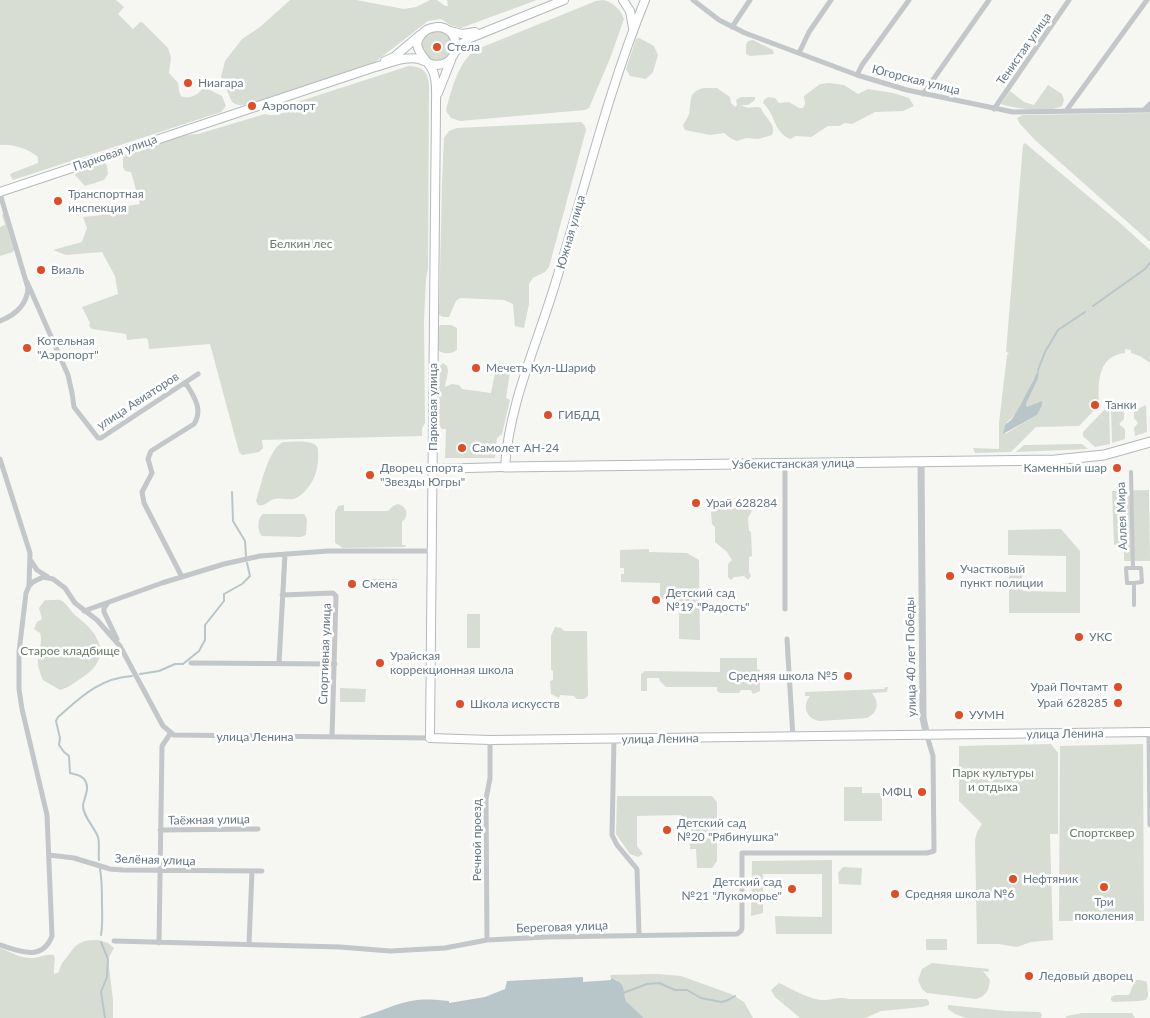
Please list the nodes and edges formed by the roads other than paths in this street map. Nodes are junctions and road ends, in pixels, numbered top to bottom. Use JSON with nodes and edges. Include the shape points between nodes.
{"nodes":[{"id":1,"x":564,"y":0,"type":"edge"},
{"id":2,"x":623,"y":0,"type":"edge"},
{"id":3,"x":693,"y":0,"type":"edge"},
{"id":4,"x":750,"y":0,"type":"edge"},
{"id":5,"x":831,"y":0,"type":"edge"},
{"id":6,"x":989,"y":0,"type":"edge"},
{"id":7,"x":1069,"y":0,"type":"edge"},
{"id":8,"x":1146,"y":0,"type":"edge"},
{"id":9,"x":641,"y":1,"type":"edge"},
{"id":10,"x":907,"y":1,"type":"edge"},
{"id":11,"x":732,"y":27,"type":"junction"},
{"id":12,"x":492,"y":28,"type":"junction"},
{"id":13,"x":446,"y":30,"type":"junction"},
{"id":14,"x":425,"y":31,"type":"junction"},
{"id":15,"x":633,"y":33,"type":"junction"},
{"id":16,"x":799,"y":53,"type":"junction"},
{"id":17,"x":454,"y":55,"type":"junction"},
{"id":18,"x":427,"y":62,"type":"junction"},
{"id":19,"x":372,"y":68,"type":"junction"},
{"id":20,"x":857,"y":75,"type":"junction"},
{"id":21,"x":923,"y":94,"type":"junction"},
{"id":22,"x":1150,"y":104,"type":"edge"},
{"id":23,"x":436,"y":105,"type":"junction"},
{"id":24,"x":994,"y":109,"type":"junction"},
{"id":25,"x":1147,"y":110,"type":"edge"},
{"id":26,"x":1066,"y":111,"type":"junction"},
{"id":27,"x":0,"y":193,"type":"edge"},
{"id":28,"x":27,"y":282,"type":"junction"},
{"id":29,"x":0,"y":321,"type":"edge"},
{"id":30,"x":198,"y":374,"type":"dead end"},
{"id":31,"x":181,"y":385,"type":"junction"},
{"id":32,"x":1150,"y":442,"type":"edge"},
{"id":33,"x":0,"y":459,"type":"edge"},
{"id":34,"x":921,"y":462,"type":"junction"},
{"id":35,"x":785,"y":464,"type":"junction"},
{"id":36,"x":505,"y":467,"type":"junction"},
{"id":37,"x":433,"y":469,"type":"junction"},
{"id":38,"x":1130,"y":472,"type":"dead end"},
{"id":39,"x":432,"y":551,"type":"junction"},
{"id":40,"x":285,"y":554,"type":"junction"},
{"id":41,"x":31,"y":560,"type":"junction"},
{"id":42,"x":1133,"y":568,"type":"junction"},
{"id":43,"x":182,"y":577,"type":"junction"},
{"id":44,"x":49,"y":578,"type":"junction"},
{"id":45,"x":1134,"y":583,"type":"junction"},
{"id":46,"x":29,"y":586,"type":"junction"},
{"id":47,"x":282,"y":595,"type":"junction"},
{"id":48,"x":109,"y":602,"type":"junction"},
{"id":49,"x":1134,"y":605,"type":"dead end"},
{"id":50,"x":785,"y":609,"type":"dead end"},
{"id":51,"x":84,"y":611,"type":"junction"},
{"id":52,"x":787,"y":639,"type":"dead end"},
{"id":53,"x":120,"y":646,"type":"junction"},
{"id":54,"x":191,"y":662,"type":"dead end"},
{"id":55,"x":279,"y":663,"type":"junction"},
{"id":56,"x":335,"y":664,"type":"junction"},
{"id":57,"x":1149,"y":732,"type":"edge"},
{"id":58,"x":170,"y":734,"type":"junction"},
{"id":59,"x":927,"y":736,"type":"junction"},
{"id":60,"x":332,"y":737,"type":"junction"},
{"id":61,"x":430,"y":738,"type":"junction"},
{"id":62,"x":793,"y":738,"type":"junction"},
{"id":63,"x":614,"y":739,"type":"junction"},
{"id":64,"x":490,"y":740,"type":"junction"},
{"id":65,"x":1150,"y":825,"type":"edge"},
{"id":66,"x":258,"y":829,"type":"dead end"},
{"id":67,"x":160,"y":830,"type":"junction"},
{"id":68,"x":934,"y":851,"type":"joint"},
{"id":69,"x":49,"y":855,"type":"junction"},
{"id":70,"x":160,"y":871,"type":"junction"},
{"id":71,"x":252,"y":871,"type":"junction"},
{"id":72,"x":262,"y":871,"type":"dead end"},
{"id":73,"x":639,"y":934,"type":"junction"},
{"id":74,"x":488,"y":940,"type":"junction"},
{"id":75,"x":114,"y":941,"type":"dead end"},
{"id":76,"x":159,"y":943,"type":"junction"},
{"id":77,"x":249,"y":944,"type":"junction"},
{"id":78,"x":0,"y":945,"type":"edge"}],
"edges":[{"from":1,"to":12,"type":"main road"},
{"from":2,"to":15,"type":"main road","via":[[631,15]]},
{"from":3,"to":11,"type":"street","name":"Югорская улица"},
{"from":4,"to":11,"type":"street"},
{"from":5,"to":16,"type":"street"},
{"from":6,"to":21,"type":"street"},
{"from":7,"to":24,"type":"street","name":"Тенистая улица"},
{"from":8,"to":26,"type":"street"},
{"from":9,"to":15,"type":"main road","name":"Южная улица"},
{"from":10,"to":20,"type":"street"},
{"from":11,"to":16,"type":"street","name":"Югорская улица"},
{"from":12,"to":13,"type":"main road","via":[[462,34]]},
{"from":12,"to":17,"type":"main road","via":[[463,42]]},
{"from":13,"to":14,"type":"main road","via":[[434,27]]},
{"from":13,"to":17,"type":"main road","via":[[456,41]]},
{"from":14,"to":18,"type":"main road","via":[[418,45],[419,53]]},
{"from":14,"to":19,"type":"main road","name":"Парковая улица","via":[[394,57]]},
{"from":15,"to":36,"type":"main road","name":"Южная улица","via":[[528,364],[508,442]]},
{"from":16,"to":20,"type":"street","name":"Югорская улица"},
{"from":17,"to":18,"type":"main road","via":[[441,65]]},
{"from":17,"to":23,"type":"main road","name":"Парковая улица","via":[[440,86]]},
{"from":18,"to":19,"type":"main road","name":"Парковая улица","via":[[411,58]]},
{"from":18,"to":23,"type":"main road","name":"Парковая улица","via":[[435,77]]},
{"from":19,"to":27,"type":"main road","name":"Парковая улица"},
{"from":20,"to":21,"type":"street","name":"Югорская улица"},
{"from":21,"to":24,"type":"street","name":"Югорская улица"},
{"from":22,"to":25,"type":"street"},
{"from":23,"to":37,"type":"main road","name":"Парковая улица"},
{"from":24,"to":26,"type":"street","name":"Югорская улица"},
{"from":25,"to":26,"type":"street","name":"Югорская улица"},
{"from":27,"to":28,"type":"street"},
{"from":28,"to":29,"type":"street","via":[[23,305]]},
{"from":28,"to":31,"type":"street","name":"улица Авиаторов","via":[[68,375],[74,407],[98,438]]},
{"from":30,"to":31,"type":"street","name":"улица Авиаторов"},
{"from":31,"to":43,"type":"street","via":[[187,385],[196,400],[197,420],[150,454],[148,460],[152,473],[142,496]]},
{"from":32,"to":34,"type":"main road","name":"Узбекистанская улица","via":[[1082,458]]},
{"from":33,"to":41,"type":"street"},
{"from":34,"to":35,"type":"main road","name":"Узбекистанская улица"},
{"from":34,"to":59,"type":"street","name":"улица 40 лет Победы","via":[[923,718]]},
{"from":35,"to":36,"type":"main road","name":"Узбекистанская улица"},
{"from":35,"to":50,"type":"street"},
{"from":36,"to":37,"type":"main road","name":"Узбекистанская улица"},
{"from":37,"to":39,"type":"main road","name":"Парковая улица"},
{"from":38,"to":42,"type":"street","name":"Аллея Мира"},
{"from":39,"to":40,"type":"street"},
{"from":39,"to":61,"type":"main road","name":"Парковая улица"},
{"from":40,"to":43,"type":"street","via":[[243,560]]},
{"from":40,"to":47,"type":"street"},
{"from":41,"to":44,"type":"street","via":[[37,570]]},
{"from":41,"to":46,"type":"street"},
{"from":42,"to":45,"type":"street","name":"Аллея Мира","via":[[1126,568],[1127,583]]},
{"from":42,"to":45,"type":"street","name":"Аллея Мира","via":[[1142,568],[1142,582]]},
{"from":43,"to":48,"type":"street"},
{"from":44,"to":46,"type":"street","via":[[38,578]]},
{"from":44,"to":51,"type":"street","via":[[65,588]]},
{"from":45,"to":49,"type":"street","name":"Аллея Мира"},
{"from":46,"to":69,"type":"street","via":[[19,652],[19,689],[47,815]]},
{"from":47,"to":55,"type":"street"},
{"from":47,"to":56,"type":"street","name":"Спортивная улица","via":[[335,594]]},
{"from":48,"to":51,"type":"street"},
{"from":48,"to":53,"type":"street","via":[[104,612]]},
{"from":51,"to":53,"type":"street","via":[[97,620]]},
{"from":52,"to":62,"type":"street"},
{"from":53,"to":58,"type":"street"},
{"from":54,"to":55,"type":"street"},
{"from":55,"to":56,"type":"street"},
{"from":56,"to":60,"type":"street","name":"Спортивная улица"},
{"from":57,"to":59,"type":"main road","name":"улица Ленина"},
{"from":57,"to":65,"type":"street"},
{"from":58,"to":60,"type":"street","name":"улица Ленина","via":[[186,737]]},
{"from":58,"to":67,"type":"street","via":[[162,746]]},
{"from":59,"to":62,"type":"main road","name":"улица Ленина"},
{"from":59,"to":68,"type":"street","name":"улица 40 лет Победы","via":[[933,760]]},
{"from":60,"to":61,"type":"street","name":"улица Ленина"},
{"from":61,"to":64,"type":"main road","name":"улица Ленина"},
{"from":62,"to":63,"type":"main road","name":"улица Ленина"},
{"from":63,"to":64,"type":"main road","name":"улица Ленина"},
{"from":63,"to":73,"type":"street","via":[[612,835],[637,869]]},
{"from":64,"to":74,"type":"street","name":"Речной проезд","via":[[490,778],[486,799]]},
{"from":66,"to":67,"type":"street","name":"Таёжная улица"},
{"from":67,"to":70,"type":"street"},
{"from":68,"to":73,"type":"street","name":"Береговая улица","via":[[742,853],[740,933]]},
{"from":69,"to":70,"type":"street","name":"Зелёная улица","via":[[74,858],[114,870]]},
{"from":69,"to":78,"type":"street","via":[[50,940],[44,949],[34,953]]},
{"from":70,"to":71,"type":"street","name":"Зелёная улица"},
{"from":70,"to":76,"type":"street"},
{"from":71,"to":72,"type":"street","name":"Зелёная улица"},
{"from":71,"to":77,"type":"street"},
{"from":73,"to":74,"type":"street","name":"Береговая улица"},
{"from":74,"to":77,"type":"street","name":"Береговая улица","via":[[445,948],[390,950]]},
{"from":75,"to":76,"type":"street","name":"Береговая улица"},
{"from":76,"to":77,"type":"street","name":"Береговая улица"}]}
